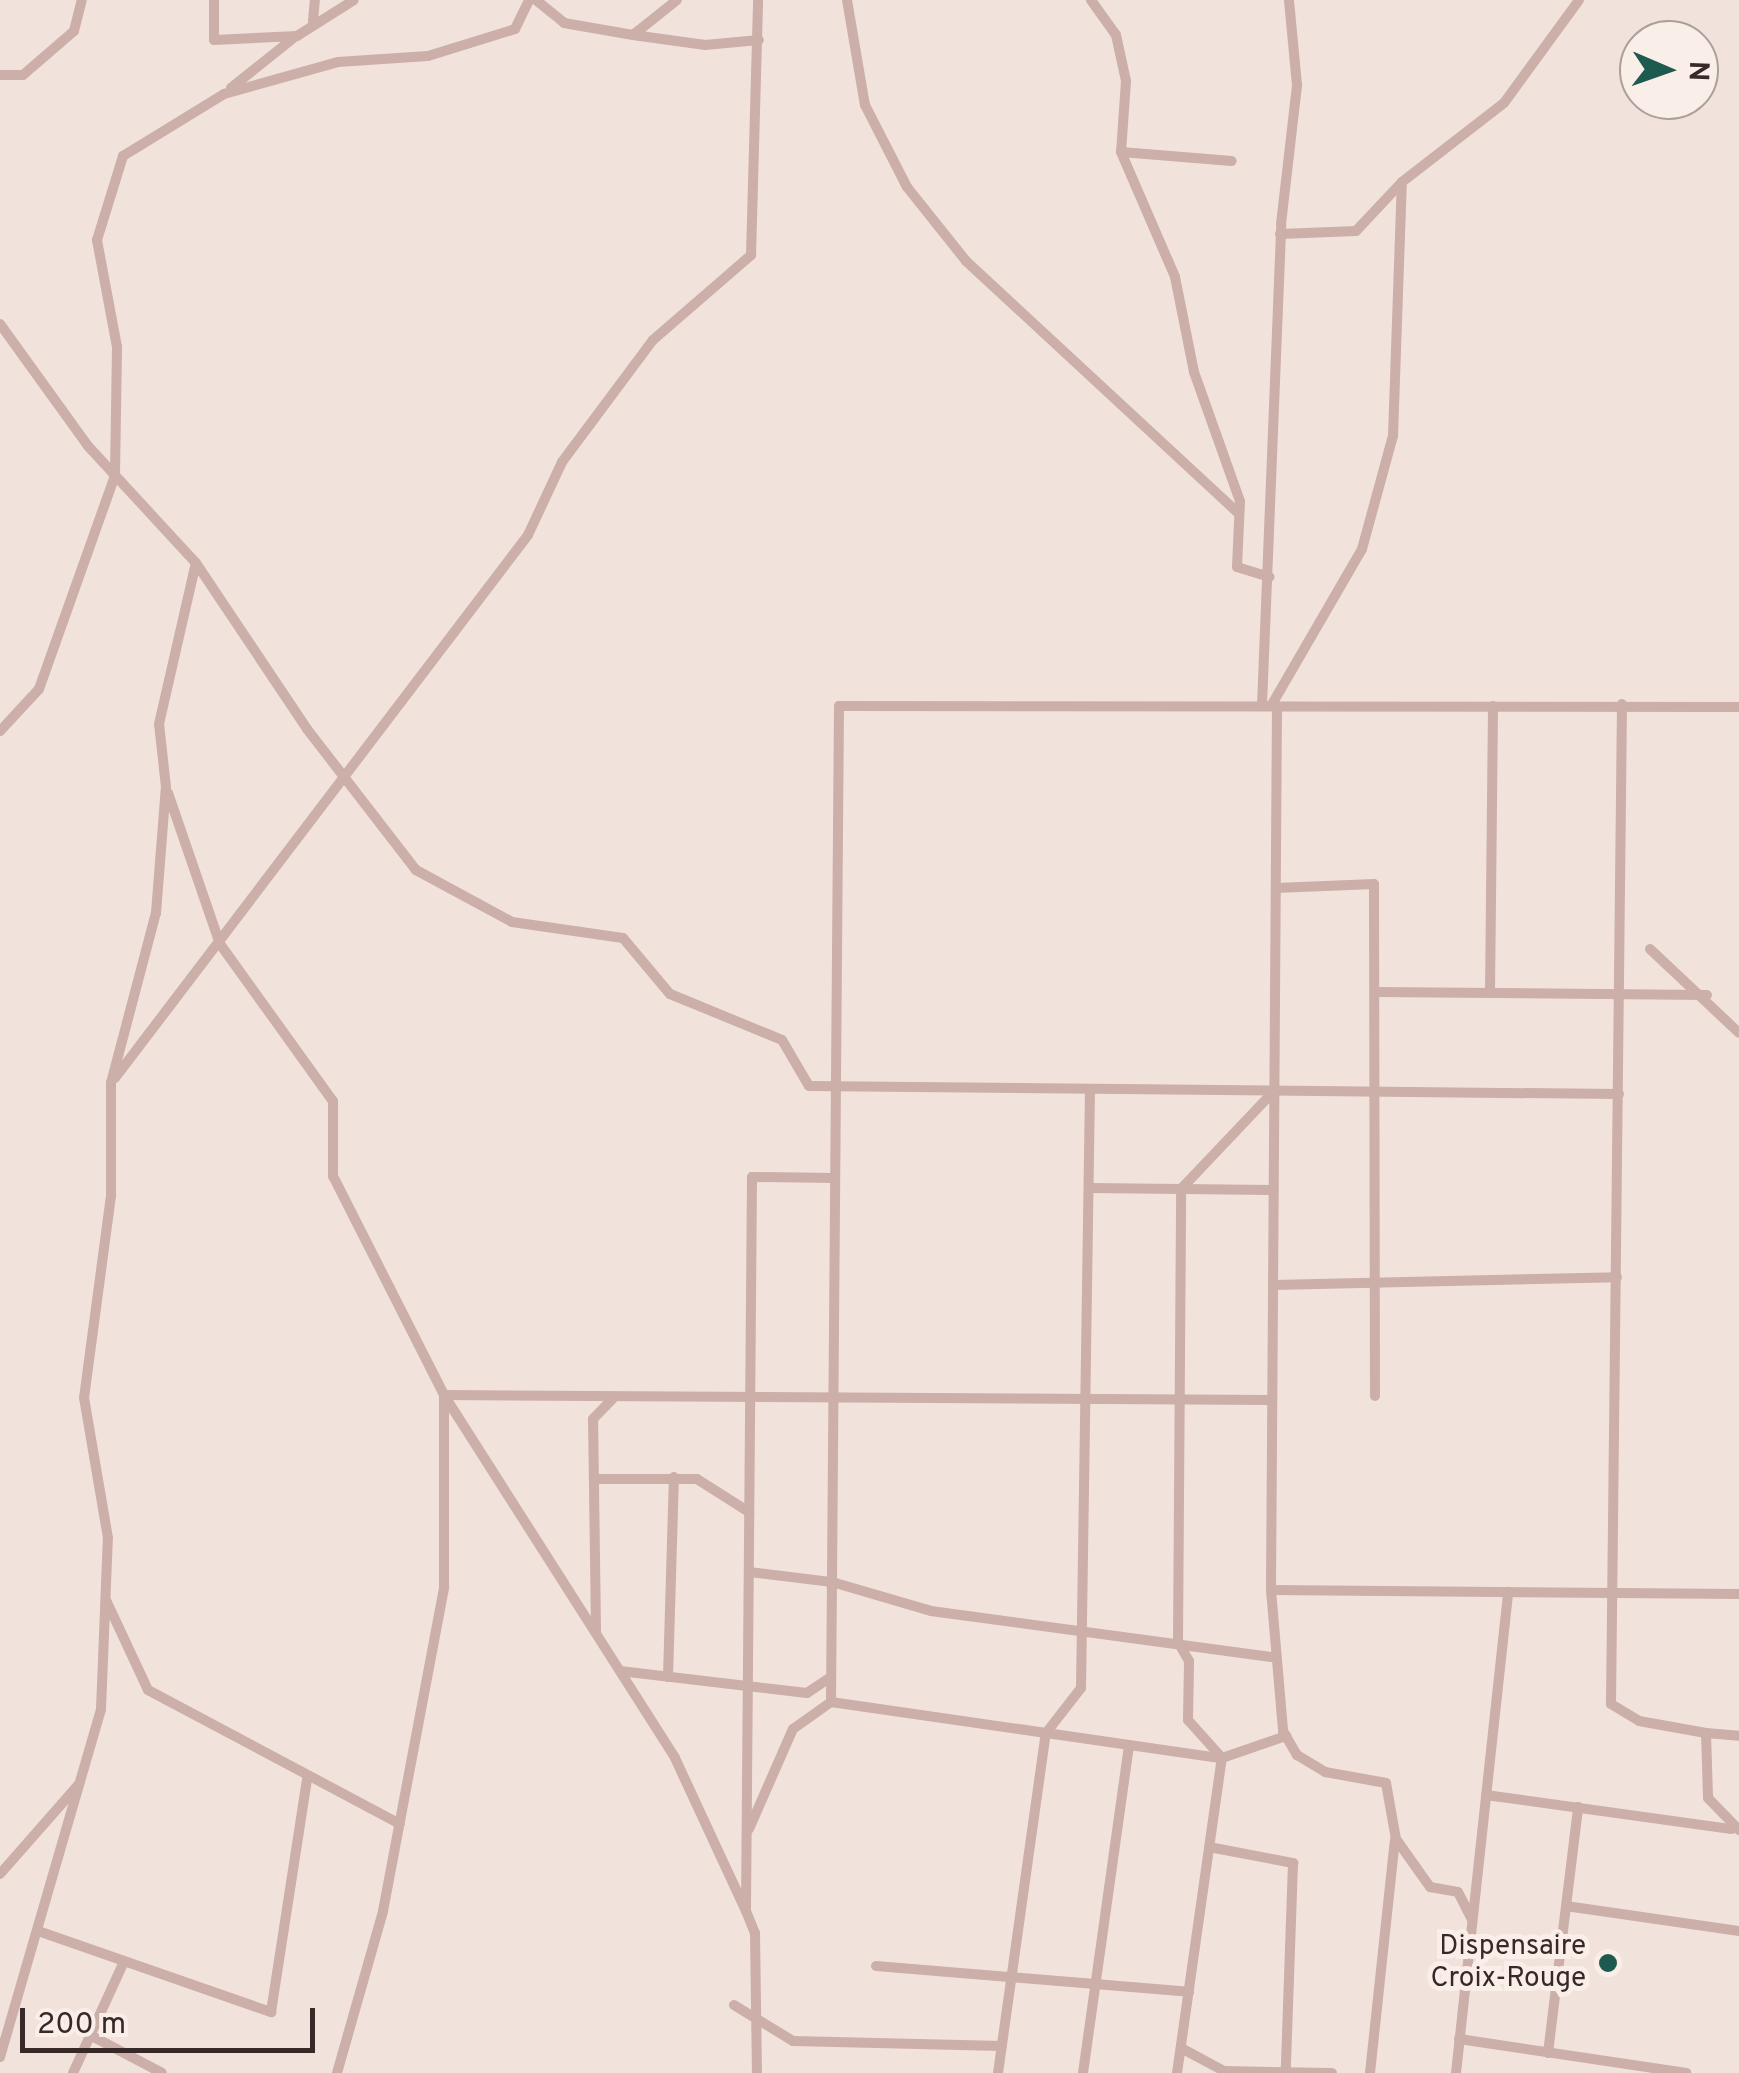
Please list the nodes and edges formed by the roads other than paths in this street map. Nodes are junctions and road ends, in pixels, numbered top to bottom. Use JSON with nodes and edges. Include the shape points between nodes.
{"nodes":[{"id":1,"x":82,"y":0,"type":"edge"},
{"id":2,"x":214,"y":0,"type":"edge"},
{"id":3,"x":315,"y":0,"type":"edge"},
{"id":4,"x":354,"y":0,"type":"edge"},
{"id":5,"x":533,"y":0,"type":"edge"},
{"id":6,"x":677,"y":0,"type":"edge"},
{"id":7,"x":758,"y":0,"type":"edge"},
{"id":8,"x":847,"y":0,"type":"edge"},
{"id":9,"x":1091,"y":0,"type":"edge"},
{"id":10,"x":1289,"y":0,"type":"edge"},
{"id":11,"x":1579,"y":0,"type":"edge"},
{"id":12,"x":1563,"y":4,"type":"edge"},
{"id":13,"x":313,"y":21,"type":"junction"},
{"id":14,"x":632,"y":35,"type":"junction"},
{"id":15,"x":296,"y":36,"type":"junction"},
{"id":16,"x":758,"y":40,"type":"junction"},
{"id":17,"x":0,"y":74,"type":"edge"},
{"id":18,"x":224,"y":94,"type":"junction"},
{"id":19,"x":1120,"y":152,"type":"junction"},
{"id":20,"x":1232,"y":161,"type":"dead end"},
{"id":21,"x":1402,"y":182,"type":"junction"},
{"id":22,"x":1280,"y":234,"type":"junction"},
{"id":23,"x":0,"y":324,"type":"edge"},
{"id":24,"x":115,"y":475,"type":"junction"},
{"id":25,"x":1237,"y":512,"type":"junction"},
{"id":26,"x":196,"y":563,"type":"junction"},
{"id":27,"x":1269,"y":577,"type":"junction"},
{"id":28,"x":1622,"y":704,"type":"junction"},
{"id":29,"x":1270,"y":706,"type":"junction"},
{"id":30,"x":1493,"y":706,"type":"junction"},
{"id":31,"x":1739,"y":707,"type":"edge"},
{"id":32,"x":0,"y":731,"type":"edge"},
{"id":33,"x":347,"y":783,"type":"junction"},
{"id":34,"x":166,"y":787,"type":"junction"},
{"id":35,"x":1276,"y":888,"type":"junction"},
{"id":36,"x":220,"y":944,"type":"junction"},
{"id":37,"x":1650,"y":949,"type":"dead end"},
{"id":38,"x":1375,"y":992,"type":"junction"},
{"id":39,"x":1490,"y":993,"type":"junction"},
{"id":40,"x":1620,"y":994,"type":"junction"},
{"id":41,"x":1706,"y":995,"type":"junction"},
{"id":42,"x":1739,"y":1034,"type":"edge"},
{"id":43,"x":111,"y":1083,"type":"junction"},
{"id":44,"x":836,"y":1088,"type":"junction"},
{"id":45,"x":1090,"y":1090,"type":"junction"},
{"id":46,"x":1274,"y":1091,"type":"junction"},
{"id":47,"x":1374,"y":1092,"type":"junction"},
{"id":48,"x":1619,"y":1094,"type":"junction"},
{"id":49,"x":836,"y":1178,"type":"junction"},
{"id":50,"x":1090,"y":1188,"type":"junction"},
{"id":51,"x":1181,"y":1189,"type":"junction"},
{"id":52,"x":1273,"y":1190,"type":"junction"},
{"id":53,"x":1617,"y":1277,"type":"junction"},
{"id":54,"x":1374,"y":1282,"type":"junction"},
{"id":55,"x":1272,"y":1285,"type":"junction"},
{"id":56,"x":444,"y":1396,"type":"junction"},
{"id":57,"x":614,"y":1396,"type":"junction"},
{"id":58,"x":750,"y":1396,"type":"junction"},
{"id":59,"x":1376,"y":1396,"type":"dead end"},
{"id":60,"x":834,"y":1397,"type":"junction"},
{"id":61,"x":1088,"y":1399,"type":"junction"},
{"id":62,"x":1180,"y":1400,"type":"junction"},
{"id":63,"x":1272,"y":1400,"type":"junction"},
{"id":64,"x":674,"y":1477,"type":"junction"},
{"id":65,"x":594,"y":1479,"type":"junction"},
{"id":66,"x":749,"y":1513,"type":"junction"},
{"id":67,"x":749,"y":1572,"type":"junction"},
{"id":68,"x":832,"y":1582,"type":"junction"},
{"id":69,"x":1271,"y":1590,"type":"junction"},
{"id":70,"x":1508,"y":1592,"type":"junction"},
{"id":71,"x":1614,"y":1593,"type":"junction"},
{"id":72,"x":1739,"y":1594,"type":"edge"},
{"id":73,"x":106,"y":1598,"type":"junction"},
{"id":74,"x":1086,"y":1632,"type":"junction"},
{"id":75,"x":596,"y":1633,"type":"junction"},
{"id":76,"x":1178,"y":1642,"type":"junction"},
{"id":77,"x":1272,"y":1657,"type":"junction"},
{"id":78,"x":620,"y":1671,"type":"junction"},
{"id":79,"x":668,"y":1677,"type":"junction"},
{"id":80,"x":832,"y":1677,"type":"junction"},
{"id":81,"x":748,"y":1686,"type":"junction"},
{"id":82,"x":831,"y":1702,"type":"junction"},
{"id":83,"x":1046,"y":1733,"type":"junction"},
{"id":84,"x":1706,"y":1733,"type":"junction"},
{"id":85,"x":1286,"y":1736,"type":"junction"},
{"id":86,"x":1739,"y":1736,"type":"edge"},
{"id":87,"x":1129,"y":1745,"type":"junction"},
{"id":88,"x":1222,"y":1758,"type":"junction"},
{"id":89,"x":82,"y":1780,"type":"junction"},
{"id":90,"x":307,"y":1780,"type":"junction"},
{"id":91,"x":1486,"y":1795,"type":"junction"},
{"id":92,"x":1578,"y":1807,"type":"junction"},
{"id":93,"x":400,"y":1824,"type":"junction"},
{"id":94,"x":1736,"y":1830,"type":"edge"},
{"id":95,"x":747,"y":1834,"type":"junction"},
{"id":96,"x":1396,"y":1839,"type":"junction"},
{"id":97,"x":1209,"y":1847,"type":"junction"},
{"id":98,"x":0,"y":1874,"type":"edge"},
{"id":99,"x":1566,"y":1906,"type":"junction"},
{"id":100,"x":746,"y":1911,"type":"junction"},
{"id":101,"x":1472,"y":1920,"type":"junction"},
{"id":102,"x":1739,"y":1930,"type":"edge"},
{"id":103,"x":41,"y":1932,"type":"junction"},
{"id":104,"x":122,"y":1964,"type":"junction"},
{"id":105,"x":876,"y":1966,"type":"dead end"},
{"id":106,"x":1012,"y":1974,"type":"junction"},
{"id":107,"x":1096,"y":1979,"type":"junction"},
{"id":108,"x":1188,"y":1992,"type":"junction"},
{"id":109,"x":734,"y":2005,"type":"dead end"},
{"id":110,"x":757,"y":2015,"type":"junction"},
{"id":111,"x":90,"y":2035,"type":"junction"},
{"id":112,"x":1459,"y":2040,"type":"junction"},
{"id":113,"x":1002,"y":2046,"type":"junction"},
{"id":114,"x":1180,"y":2048,"type":"junction"},
{"id":115,"x":1548,"y":2052,"type":"junction"},
{"id":116,"x":0,"y":2057,"type":"edge"},
{"id":117,"x":1286,"y":2067,"type":"junction"},
{"id":118,"x":1225,"y":2072,"type":"edge"},
{"id":119,"x":73,"y":2073,"type":"edge"},
{"id":120,"x":162,"y":2073,"type":"edge"},
{"id":121,"x":337,"y":2073,"type":"edge"},
{"id":122,"x":757,"y":2073,"type":"edge"},
{"id":123,"x":998,"y":2073,"type":"edge"},
{"id":124,"x":1082,"y":2073,"type":"edge"},
{"id":125,"x":1177,"y":2073,"type":"edge"},
{"id":126,"x":1332,"y":2073,"type":"edge"},
{"id":127,"x":1370,"y":2073,"type":"edge"},
{"id":128,"x":1456,"y":2073,"type":"edge"},
{"id":129,"x":1686,"y":2073,"type":"edge"}],
"edges":[{"from":1,"to":17,"type":"street","via":[[64,41],[23,75]]},
{"from":2,"to":15,"type":"street","via":[[214,40]]},
{"from":3,"to":13,"type":"street"},
{"from":4,"to":13,"type":"street"},
{"from":5,"to":14,"type":"street","via":[[564,23]]},
{"from":5,"to":18,"type":"street","via":[[515,29],[445,50],[338,62]]},
{"from":6,"to":14,"type":"street"},
{"from":7,"to":16,"type":"street"},
{"from":8,"to":25,"type":"street","via":[[866,104],[906,187],[966,261],[1041,322]]},
{"from":9,"to":19,"type":"street","via":[[1116,35],[1126,81]]},
{"from":10,"to":22,"type":"street","via":[[1297,84]]},
{"from":11,"to":12,"type":"street"},
{"from":12,"to":21,"type":"street","via":[[1504,103]]},
{"from":13,"to":15,"type":"street"},
{"from":14,"to":16,"type":"street","via":[[705,44]]},
{"from":15,"to":18,"type":"street"},
{"from":16,"to":33,"type":"street","via":[[751,255],[652,340],[562,462],[528,536]]},
{"from":18,"to":24,"type":"street","via":[[123,156],[97,240],[116,348]]},
{"from":19,"to":20,"type":"street"},
{"from":19,"to":25,"type":"street","via":[[1174,278]]},
{"from":21,"to":22,"type":"street","via":[[1356,231]]},
{"from":21,"to":29,"type":"street","via":[[1393,436],[1362,549]]},
{"from":22,"to":27,"type":"street"},
{"from":23,"to":24,"type":"street"},
{"from":24,"to":26,"type":"street"},
{"from":24,"to":32,"type":"street","via":[[39,688]]},
{"from":25,"to":27,"type":"street","via":[[1238,567]]},
{"from":26,"to":33,"type":"street"},
{"from":26,"to":34,"type":"street","via":[[159,724]]},
{"from":27,"to":29,"type":"street"},
{"from":28,"to":30,"type":"street"},
{"from":28,"to":31,"type":"street"},
{"from":28,"to":40,"type":"street"},
{"from":29,"to":30,"type":"street"},
{"from":29,"to":35,"type":"street"},
{"from":29,"to":44,"type":"street","via":[[839,706]]},
{"from":30,"to":39,"type":"street"},
{"from":33,"to":36,"type":"street"},
{"from":33,"to":44,"type":"street","via":[[416,870],[512,922],[623,938],[670,994],[782,1040],[809,1086]]},
{"from":34,"to":36,"type":"street"},
{"from":34,"to":43,"type":"street","via":[[156,913]]},
{"from":35,"to":38,"type":"street","via":[[1374,884]]},
{"from":35,"to":46,"type":"street"},
{"from":36,"to":43,"type":"street"},
{"from":36,"to":56,"type":"street","via":[[334,1101],[333,1176]]},
{"from":37,"to":41,"type":"street"},
{"from":38,"to":39,"type":"street"},
{"from":38,"to":47,"type":"street"},
{"from":39,"to":40,"type":"street"},
{"from":40,"to":41,"type":"street"},
{"from":40,"to":48,"type":"street"},
{"from":41,"to":42,"type":"street"},
{"from":43,"to":73,"type":"street","via":[[111,1195],[84,1398],[108,1538]]},
{"from":44,"to":45,"type":"street"},
{"from":44,"to":49,"type":"street"},
{"from":45,"to":46,"type":"street"},
{"from":45,"to":50,"type":"street"},
{"from":46,"to":47,"type":"street"},
{"from":46,"to":51,"type":"street"},
{"from":46,"to":52,"type":"street"},
{"from":47,"to":48,"type":"street"},
{"from":47,"to":54,"type":"street"},
{"from":48,"to":53,"type":"street"},
{"from":49,"to":58,"type":"street","via":[[752,1178]]},
{"from":49,"to":60,"type":"street"},
{"from":50,"to":51,"type":"street"},
{"from":50,"to":61,"type":"street"},
{"from":51,"to":52,"type":"street"},
{"from":51,"to":62,"type":"street"},
{"from":52,"to":55,"type":"street"},
{"from":53,"to":54,"type":"street"},
{"from":53,"to":71,"type":"street"},
{"from":54,"to":55,"type":"street"},
{"from":54,"to":59,"type":"street"},
{"from":55,"to":63,"type":"street"},
{"from":56,"to":57,"type":"street"},
{"from":56,"to":75,"type":"street"},
{"from":56,"to":93,"type":"street","via":[[444,1587]]},
{"from":57,"to":58,"type":"street"},
{"from":57,"to":65,"type":"street","via":[[592,1419]]},
{"from":58,"to":60,"type":"street"},
{"from":58,"to":66,"type":"street"},
{"from":60,"to":61,"type":"street"},
{"from":60,"to":68,"type":"street"},
{"from":61,"to":62,"type":"street"},
{"from":61,"to":74,"type":"street"},
{"from":62,"to":63,"type":"street"},
{"from":62,"to":76,"type":"street"},
{"from":63,"to":69,"type":"street"},
{"from":64,"to":65,"type":"street"},
{"from":64,"to":66,"type":"street","via":[[714,1484]]},
{"from":64,"to":79,"type":"street"},
{"from":65,"to":75,"type":"street"},
{"from":66,"to":67,"type":"street"},
{"from":67,"to":68,"type":"street"},
{"from":67,"to":81,"type":"street"},
{"from":68,"to":74,"type":"street","via":[[913,1607]]},
{"from":68,"to":80,"type":"street"},
{"from":69,"to":70,"type":"street"},
{"from":69,"to":77,"type":"street"},
{"from":70,"to":71,"type":"street"},
{"from":70,"to":91,"type":"street"},
{"from":71,"to":72,"type":"street"},
{"from":71,"to":84,"type":"street","via":[[1611,1704],[1639,1721]]},
{"from":73,"to":89,"type":"street","via":[[101,1709]]},
{"from":73,"to":90,"type":"street","via":[[148,1690]]},
{"from":74,"to":76,"type":"street"},
{"from":74,"to":83,"type":"street","via":[[1081,1688]]},
{"from":75,"to":78,"type":"street"},
{"from":76,"to":77,"type":"street"},
{"from":76,"to":88,"type":"street","via":[[1190,1661],[1188,1720]]},
{"from":77,"to":85,"type":"street"},
{"from":78,"to":79,"type":"street"},
{"from":78,"to":100,"type":"street","via":[[675,1758]]},
{"from":79,"to":81,"type":"street"},
{"from":80,"to":81,"type":"street","via":[[806,1693]]},
{"from":80,"to":82,"type":"street"},
{"from":81,"to":95,"type":"street"},
{"from":82,"to":83,"type":"street"},
{"from":82,"to":95,"type":"street","via":[[793,1729]]},
{"from":83,"to":87,"type":"street"},
{"from":83,"to":106,"type":"street"},
{"from":84,"to":86,"type":"street"},
{"from":84,"to":94,"type":"street","via":[[1708,1798]]},
{"from":85,"to":88,"type":"street"},
{"from":85,"to":96,"type":"street","via":[[1297,1755],[1325,1772],[1386,1783]]},
{"from":87,"to":88,"type":"street"},
{"from":87,"to":107,"type":"street"},
{"from":88,"to":97,"type":"street"},
{"from":89,"to":98,"type":"street"},
{"from":89,"to":103,"type":"street"},
{"from":90,"to":93,"type":"street"},
{"from":90,"to":104,"type":"street","via":[[271,2012]]},
{"from":91,"to":92,"type":"street"},
{"from":91,"to":101,"type":"street"},
{"from":92,"to":94,"type":"street"},
{"from":92,"to":99,"type":"street"},
{"from":93,"to":121,"type":"street","via":[[352,2040]]},
{"from":95,"to":100,"type":"street"},
{"from":96,"to":101,"type":"street","via":[[1430,1886],[1458,1892]]},
{"from":96,"to":127,"type":"street"},
{"from":97,"to":108,"type":"street"},
{"from":97,"to":117,"type":"street","via":[[1292,1864]]},
{"from":99,"to":102,"type":"street"},
{"from":99,"to":115,"type":"street"},
{"from":100,"to":110,"type":"street","via":[[755,1933]]},
{"from":101,"to":112,"type":"street"},
{"from":103,"to":104,"type":"street"},
{"from":103,"to":116,"type":"street"},
{"from":104,"to":111,"type":"street"},
{"from":105,"to":106,"type":"street"},
{"from":106,"to":107,"type":"street"},
{"from":106,"to":113,"type":"street"},
{"from":107,"to":108,"type":"street"},
{"from":107,"to":124,"type":"street"},
{"from":108,"to":114,"type":"street"},
{"from":109,"to":110,"type":"street"},
{"from":110,"to":113,"type":"street","via":[[794,2041]]},
{"from":110,"to":122,"type":"street"},
{"from":111,"to":119,"type":"street"},
{"from":111,"to":120,"type":"street"},
{"from":112,"to":115,"type":"street"},
{"from":112,"to":128,"type":"street"},
{"from":113,"to":123,"type":"street"},
{"from":114,"to":118,"type":"street"},
{"from":114,"to":125,"type":"street"},
{"from":115,"to":129,"type":"street"},
{"from":117,"to":118,"type":"street"},
{"from":117,"to":126,"type":"street"}]}
